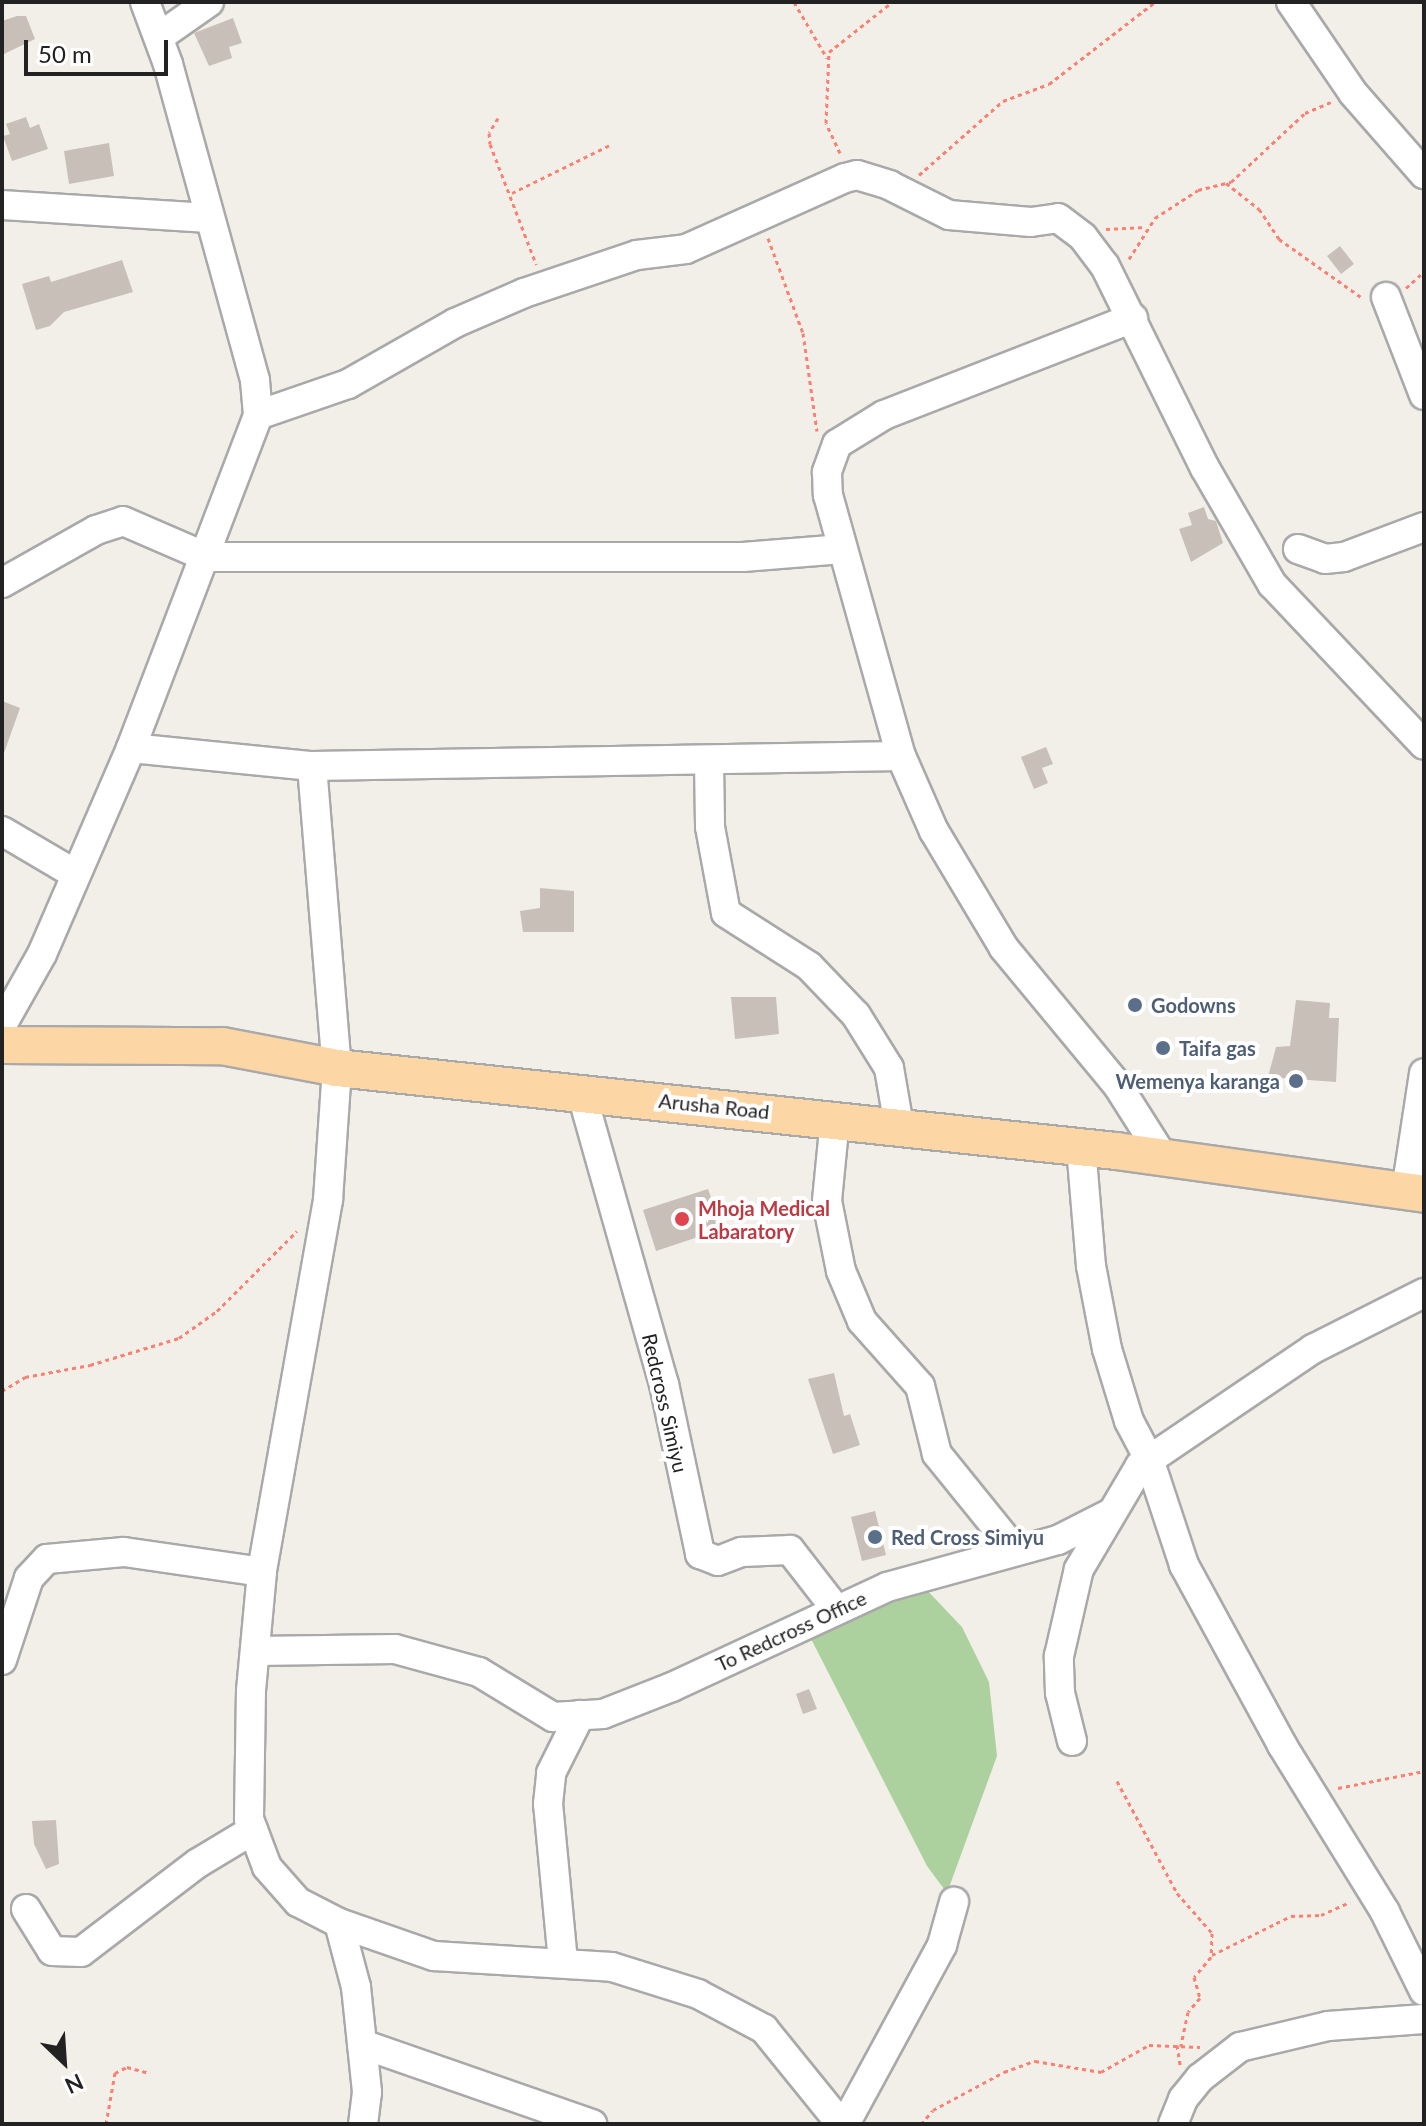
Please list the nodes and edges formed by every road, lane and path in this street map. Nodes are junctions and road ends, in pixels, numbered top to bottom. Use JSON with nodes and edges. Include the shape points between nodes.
{"nodes":[{"id":1,"x":145,"y":2,"type":"edge"},
{"id":2,"x":209,"y":2,"type":"edge"},
{"id":3,"x":794,"y":2,"type":"edge"},
{"id":4,"x":892,"y":2,"type":"edge"},
{"id":5,"x":1155,"y":2,"type":"edge"},
{"id":6,"x":1291,"y":2,"type":"edge"},
{"id":7,"x":159,"y":37,"type":"junction"},
{"id":8,"x":827,"y":58,"type":"junction"},
{"id":9,"x":1353,"y":93,"type":"junction"},
{"id":10,"x":498,"y":118,"type":"dead end"},
{"id":11,"x":612,"y":144,"type":"dead end"},
{"id":12,"x":1424,"y":174,"type":"edge"},
{"id":13,"x":857,"y":175,"type":"junction"},
{"id":14,"x":1226,"y":183,"type":"junction"},
{"id":15,"x":512,"y":193,"type":"junction"},
{"id":16,"x":904,"y":193,"type":"junction"},
{"id":17,"x":2,"y":205,"type":"edge"},
{"id":18,"x":762,"y":210,"type":"junction"},
{"id":19,"x":207,"y":218,"type":"junction"},
{"id":20,"x":1146,"y":227,"type":"junction"},
{"id":21,"x":1081,"y":235,"type":"junction"},
{"id":22,"x":1424,"y":272,"type":"edge"},
{"id":23,"x":544,"y":287,"type":"junction"},
{"id":24,"x":1119,"y":290,"type":"junction"},
{"id":25,"x":1386,"y":297,"type":"junction"},
{"id":26,"x":1133,"y":318,"type":"junction"},
{"id":27,"x":1424,"y":395,"type":"edge"},
{"id":28,"x":258,"y":415,"type":"junction"},
{"id":29,"x":827,"y":472,"type":"junction"},
{"id":30,"x":1424,"y":527,"type":"edge"},
{"id":31,"x":843,"y":549,"type":"junction"},
{"id":32,"x":1298,"y":549,"type":"dead end"},
{"id":33,"x":206,"y":557,"type":"junction"},
{"id":34,"x":2,"y":583,"type":"edge"},
{"id":35,"x":1424,"y":745,"type":"edge"},
{"id":36,"x":131,"y":748,"type":"junction"},
{"id":37,"x":901,"y":756,"type":"junction"},
{"id":38,"x":709,"y":761,"type":"junction"},
{"id":39,"x":312,"y":766,"type":"junction"},
{"id":40,"x":2,"y":831,"type":"edge"},
{"id":41,"x":75,"y":874,"type":"junction"},
{"id":42,"x":2,"y":1025,"type":"edge"},
{"id":43,"x":2,"y":1045,"type":"edge"},
{"id":44,"x":337,"y":1068,"type":"junction"},
{"id":45,"x":1424,"y":1073,"type":"edge"},
{"id":46,"x":581,"y":1091,"type":"junction"},
{"id":47,"x":835,"y":1119,"type":"junction"},
{"id":48,"x":899,"y":1126,"type":"junction"},
{"id":49,"x":1081,"y":1147,"type":"junction"},
{"id":50,"x":1163,"y":1157,"type":"junction"},
{"id":51,"x":1415,"y":1192,"type":"edge"},
{"id":52,"x":298,"y":1230,"type":"dead end"},
{"id":53,"x":1424,"y":1293,"type":"edge"},
{"id":54,"x":2,"y":1391,"type":"edge"},
{"id":55,"x":1149,"y":1459,"type":"junction"},
{"id":56,"x":1111,"y":1513,"type":"junction"},
{"id":57,"x":1014,"y":1549,"type":"junction"},
{"id":58,"x":262,"y":1572,"type":"junction"},
{"id":59,"x":836,"y":1609,"type":"junction"},
{"id":60,"x":255,"y":1651,"type":"junction"},
{"id":61,"x":2,"y":1660,"type":"edge"},
{"id":62,"x":580,"y":1715,"type":"junction"},
{"id":63,"x":1072,"y":1741,"type":"dead end"},
{"id":64,"x":1424,"y":1771,"type":"edge"},
{"id":65,"x":1117,"y":1781,"type":"dead end"},
{"id":66,"x":1312,"y":1795,"type":"junction"},
{"id":67,"x":253,"y":1830,"type":"junction"},
{"id":68,"x":954,"y":1902,"type":"dead end"},
{"id":69,"x":1382,"y":1906,"type":"junction"},
{"id":70,"x":26,"y":1909,"type":"dead end"},
{"id":71,"x":339,"y":1923,"type":"junction"},
{"id":72,"x":1212,"y":1955,"type":"junction"},
{"id":73,"x":563,"y":1962,"type":"junction"},
{"id":74,"x":1424,"y":1991,"type":"edge"},
{"id":75,"x":1424,"y":2019,"type":"edge"},
{"id":76,"x":362,"y":2044,"type":"junction"},
{"id":77,"x":1181,"y":2046,"type":"junction"},
{"id":78,"x":1231,"y":2054,"type":"junction"},
{"id":79,"x":150,"y":2073,"type":"dead end"},
{"id":80,"x":106,"y":2124,"type":"edge"},
{"id":81,"x":363,"y":2124,"type":"edge"},
{"id":82,"x":592,"y":2124,"type":"edge"},
{"id":83,"x":843,"y":2124,"type":"edge"},
{"id":84,"x":921,"y":2124,"type":"edge"},
{"id":85,"x":1173,"y":2124,"type":"edge"}],
"edges":[{"from":1,"to":7,"type":"street"},
{"from":2,"to":7,"type":"street"},
{"from":3,"to":8,"type":"path"},
{"from":4,"to":8,"type":"path","via":[[832,47]]},
{"from":5,"to":16,"type":"path","via":[[1049,84],[1003,101]]},
{"from":6,"to":9,"type":"street"},
{"from":7,"to":19,"type":"street"},
{"from":8,"to":13,"type":"path","via":[[827,130]]},
{"from":9,"to":12,"type":"street"},
{"from":9,"to":14,"type":"path","via":[[1305,113]]},
{"from":10,"to":15,"type":"path","via":[[490,144]]},
{"from":11,"to":15,"type":"path"},
{"from":13,"to":16,"type":"street"},
{"from":13,"to":18,"type":"street"},
{"from":14,"to":20,"type":"path","via":[[1187,196]]},
{"from":14,"to":25,"type":"path","via":[[1259,209],[1279,239],[1312,266],[1357,296]]},
{"from":15,"to":23,"type":"path"},
{"from":16,"to":21,"type":"street","via":[[964,217],[1058,218]]},
{"from":17,"to":19,"type":"street"},
{"from":18,"to":23,"type":"street","via":[[686,249],[637,255]]},
{"from":18,"to":29,"type":"path","via":[[803,333]]},
{"from":19,"to":28,"type":"street","via":[[255,380]]},
{"from":20,"to":21,"type":"path"},
{"from":20,"to":24,"type":"path"},
{"from":21,"to":24,"type":"street"},
{"from":22,"to":25,"type":"path"},
{"from":23,"to":28,"type":"street","via":[[455,323],[348,384]]},
{"from":24,"to":26,"type":"street"},
{"from":25,"to":27,"type":"street"},
{"from":26,"to":29,"type":"street","via":[[884,415],[837,444]]},
{"from":26,"to":35,"type":"street","via":[[1205,468],[1272,584]]},
{"from":28,"to":33,"type":"street"},
{"from":29,"to":31,"type":"street"},
{"from":30,"to":32,"type":"street","via":[[1344,557],[1325,559]]},
{"from":31,"to":33,"type":"street","via":[[743,557]]},
{"from":31,"to":37,"type":"street"},
{"from":33,"to":34,"type":"street","via":[[123,521],[96,530]]},
{"from":33,"to":36,"type":"street"},
{"from":36,"to":39,"type":"street"},
{"from":36,"to":41,"type":"street"},
{"from":37,"to":38,"type":"street"},
{"from":37,"to":50,"type":"street","via":[[934,831],[1004,948],[1118,1086]]},
{"from":38,"to":39,"type":"street"},
{"from":38,"to":48,"type":"street","via":[[710,827],[726,913],[809,966],[856,1015],[889,1068]]},
{"from":39,"to":44,"type":"street"},
{"from":40,"to":41,"type":"street"},
{"from":41,"to":42,"type":"street","via":[[42,954]]},
{"from":43,"to":44,"type":"main road","name":"Arusha Road","via":[[222,1046]]},
{"from":44,"to":46,"type":"main road","name":"Arusha Road"},
{"from":44,"to":58,"type":"street","via":[[328,1200]]},
{"from":45,"to":51,"type":"street"},
{"from":46,"to":47,"type":"main road","name":"Arusha Road"},
{"from":46,"to":59,"type":"street","name":"Redcross Simiyu","via":[[664,1384],[700,1554],[718,1561],[742,1552],[790,1550]]},
{"from":47,"to":48,"type":"main road","name":"Arusha Road"},
{"from":47,"to":57,"type":"street","via":[[827,1201],[841,1271],[862,1321],[920,1386],[937,1454]]},
{"from":48,"to":49,"type":"main road","name":"Arusha Road"},
{"from":49,"to":50,"type":"main road","name":"Arusha Road"},
{"from":49,"to":55,"type":"street","via":[[1091,1266],[1107,1349],[1129,1421]]},
{"from":50,"to":51,"type":"main road","name":"Arusha Road"},
{"from":52,"to":54,"type":"path","via":[[217,1311],[179,1338],[90,1365],[25,1377]]},
{"from":53,"to":55,"type":"street","name":"To Redcross Office","via":[[1313,1349]]},
{"from":55,"to":56,"type":"street","name":"To Redcross Office"},
{"from":55,"to":66,"type":"street","via":[[1163,1511],[1213,1625]]},
{"from":56,"to":57,"type":"street","name":"To Redcross Office","via":[[1058,1540]]},
{"from":56,"to":63,"type":"street","name":"To Redcross Office","via":[[1079,1569],[1059,1656],[1060,1693]]},
{"from":57,"to":59,"type":"street","name":"To Redcross Office","via":[[887,1587]]},
{"from":58,"to":60,"type":"street"},
{"from":58,"to":61,"type":"street","via":[[124,1552],[77,1552],[47,1559],[29,1578]]},
{"from":59,"to":62,"type":"street","name":"To Redcross Office","via":[[672,1687],[603,1714]]},
{"from":60,"to":62,"type":"street","name":"To Redcross Office","via":[[395,1649],[479,1672],[553,1717]]},
{"from":60,"to":67,"type":"street","via":[[247,1771]]},
{"from":62,"to":73,"type":"street","via":[[551,1773],[548,1804]]},
{"from":64,"to":66,"type":"path"},
{"from":65,"to":72,"type":"path","via":[[1177,1893],[1207,1921]]},
{"from":66,"to":69,"type":"street"},
{"from":67,"to":70,"type":"street","via":[[198,1863],[81,1952],[52,1951]]},
{"from":67,"to":71,"type":"street","via":[[267,1867],[298,1902]]},
{"from":68,"to":83,"type":"street","via":[[942,1945]]},
{"from":69,"to":72,"type":"path","via":[[1349,1902],[1321,1915],[1291,1916]]},
{"from":69,"to":74,"type":"street"},
{"from":71,"to":73,"type":"street","via":[[434,1956]]},
{"from":71,"to":76,"type":"street","via":[[356,1987]]},
{"from":72,"to":77,"type":"path","via":[[1194,1977],[1200,1998],[1188,2012]]},
{"from":73,"to":83,"type":"street","via":[[612,1967],[734,2011],[764,2029]]},
{"from":75,"to":78,"type":"street","via":[[1328,2026],[1240,2047]]},
{"from":76,"to":81,"type":"street","via":[[367,2092]]},
{"from":76,"to":82,"type":"street"},
{"from":77,"to":78,"type":"path"},
{"from":77,"to":84,"type":"path","via":[[1149,2045],[1101,2072],[1035,2061],[933,2110]]},
{"from":78,"to":85,"type":"street","via":[[1183,2099]]},
{"from":79,"to":80,"type":"path","via":[[127,2067],[115,2073]]}]}
